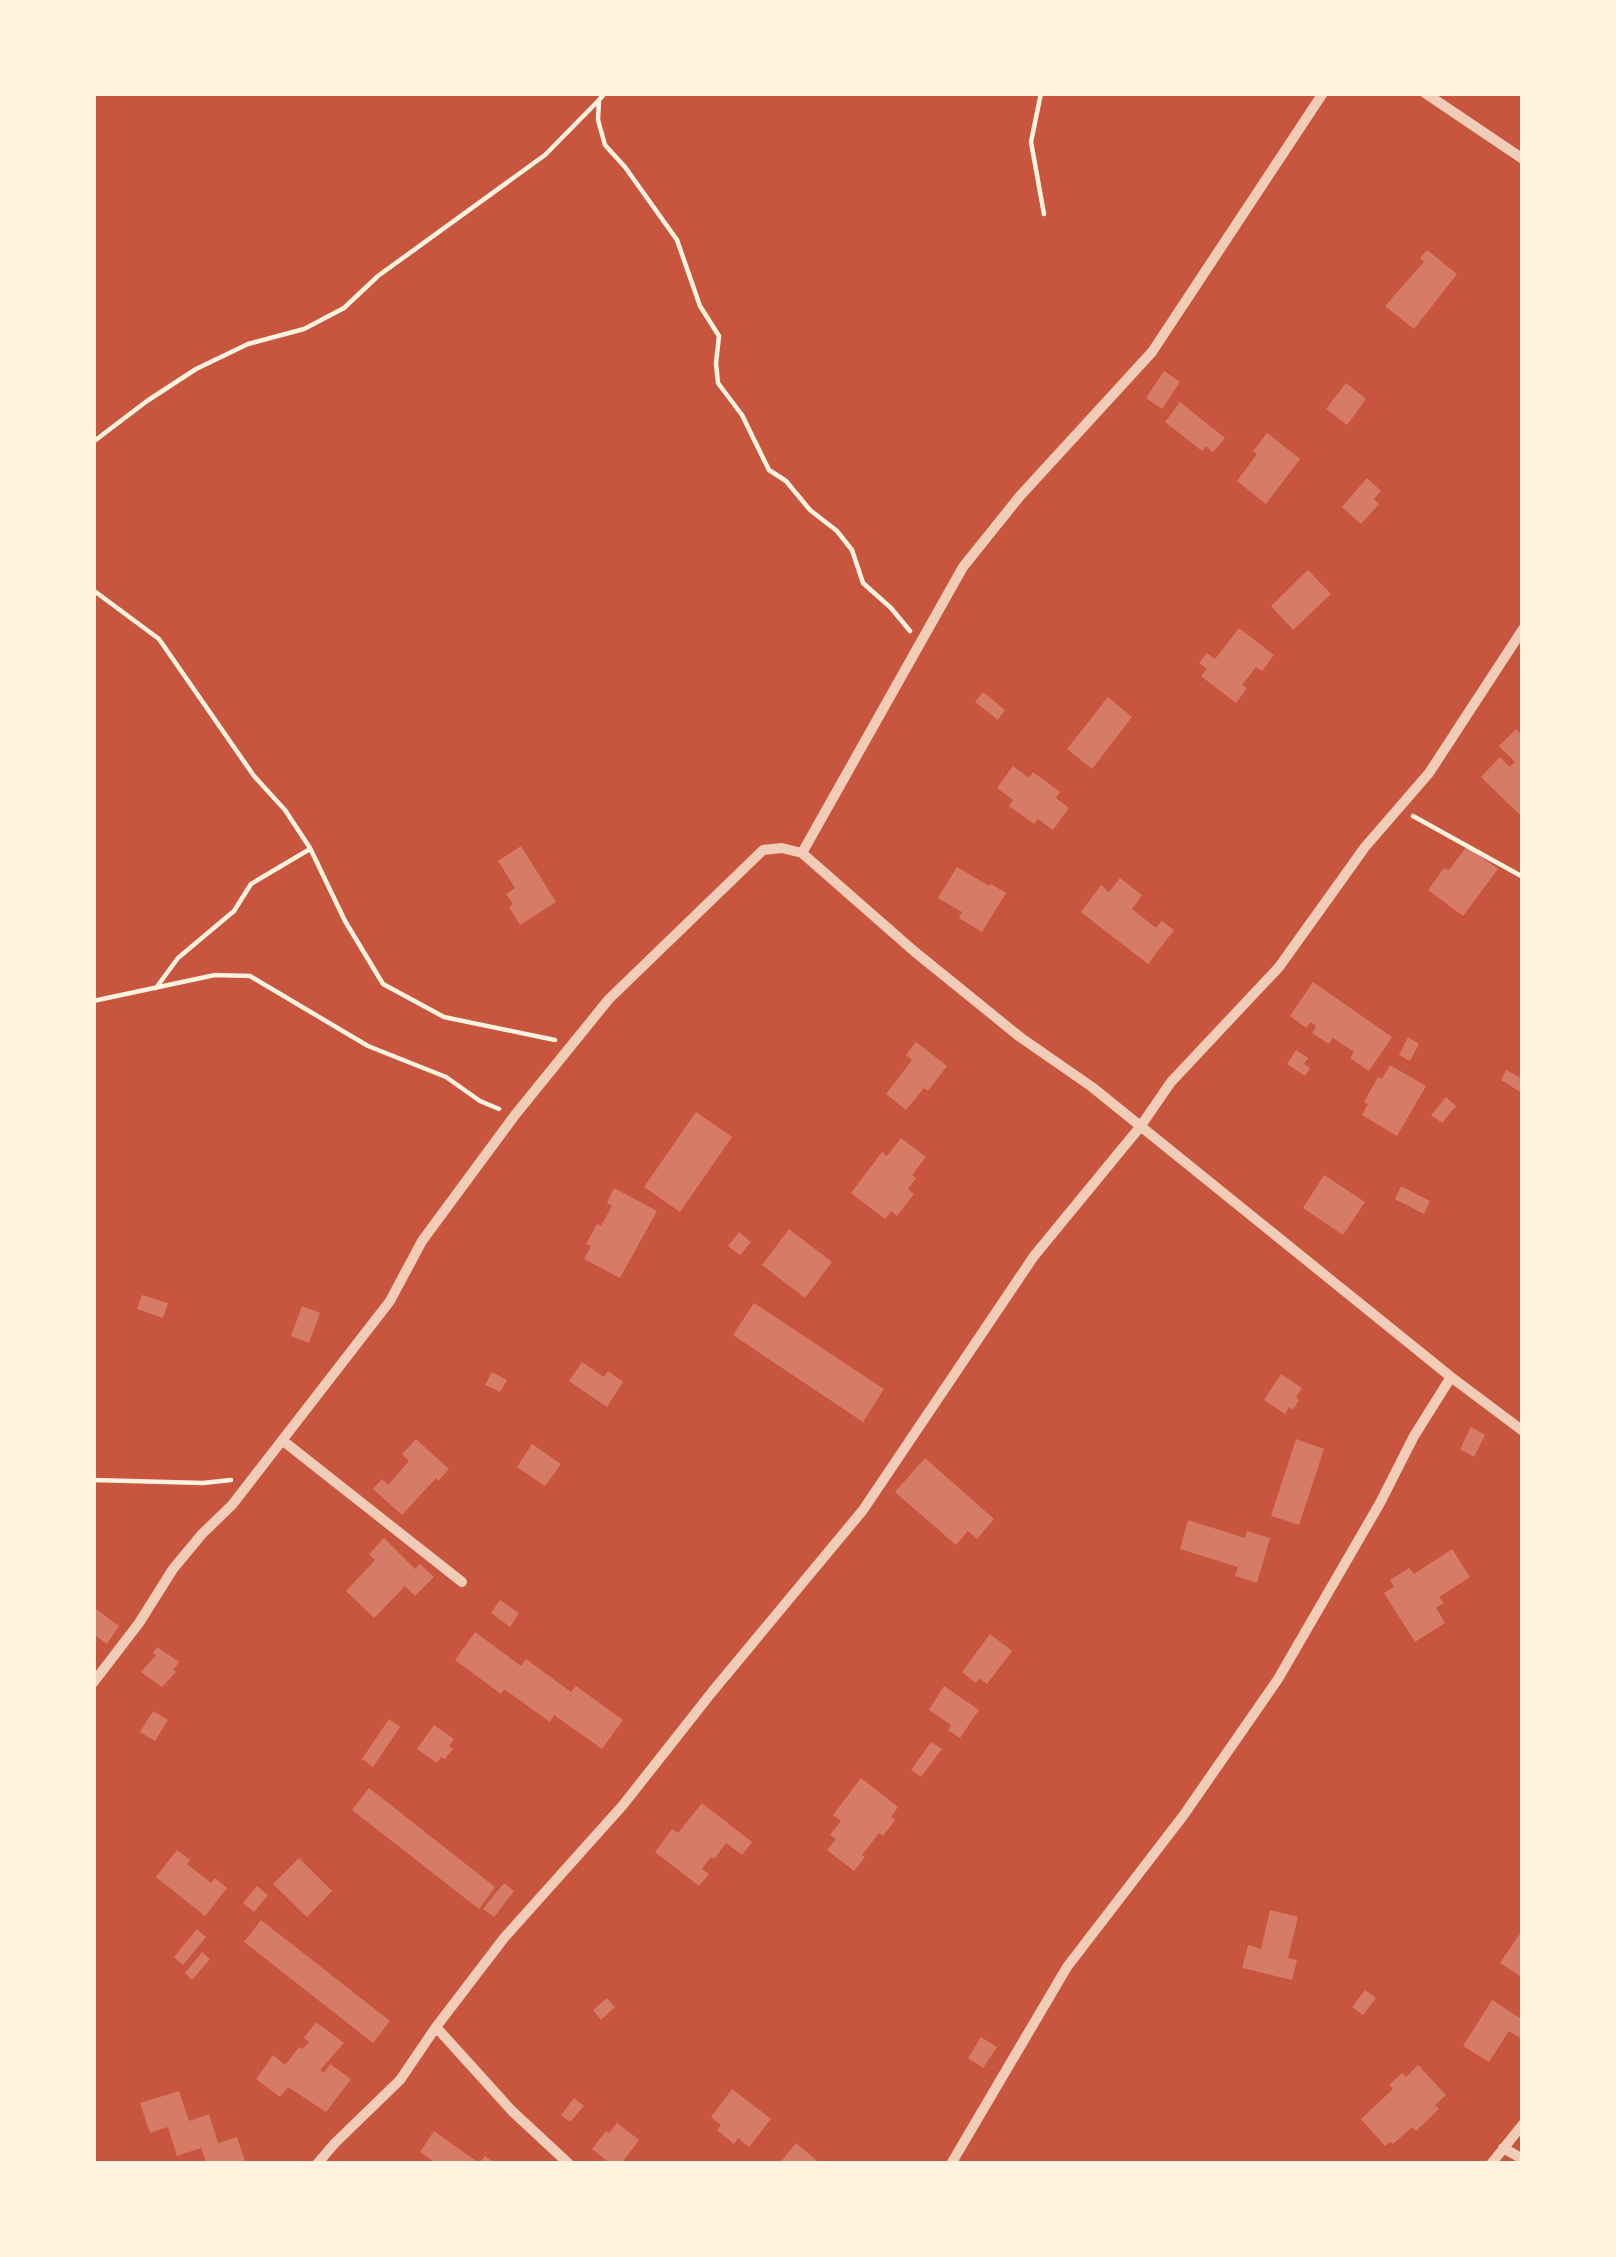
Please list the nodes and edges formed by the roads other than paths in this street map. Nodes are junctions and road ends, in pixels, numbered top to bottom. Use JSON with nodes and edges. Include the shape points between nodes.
{"nodes":[{"id":1,"x":1323,"y":93,"type":"edge"},
{"id":2,"x":1425,"y":93,"type":"edge"},
{"id":3,"x":1523,"y":159,"type":"edge"},
{"id":4,"x":1523,"y":629,"type":"edge"},
{"id":5,"x":802,"y":853,"type":"junction"},
{"id":6,"x":1140,"y":1127,"type":"junction"},
{"id":7,"x":1450,"y":1376,"type":"junction"},
{"id":8,"x":1523,"y":1412,"type":"edge"},
{"id":9,"x":1519,"y":1428,"type":"edge"},
{"id":10,"x":282,"y":1440,"type":"junction"},
{"id":11,"x":462,"y":1582,"type":"dead end"},
{"id":12,"x":93,"y":1683,"type":"edge"},
{"id":13,"x":436,"y":2027,"type":"junction"},
{"id":14,"x":1523,"y":2124,"type":"edge"},
{"id":15,"x":1503,"y":2148,"type":"junction"},
{"id":16,"x":1523,"y":2159,"type":"edge"},
{"id":17,"x":317,"y":2164,"type":"edge"},
{"id":18,"x":569,"y":2164,"type":"edge"},
{"id":19,"x":952,"y":2164,"type":"edge"},
{"id":20,"x":1491,"y":2164,"type":"edge"}],
"edges":[{"from":1,"to":5,"type":"street","via":[[1152,352],[963,567]]},
{"from":2,"to":3,"type":"street"},
{"from":4,"to":6,"type":"street","via":[[1429,772],[1279,967]]},
{"from":5,"to":6,"type":"street"},
{"from":5,"to":10,"type":"street","via":[[763,850],[609,999],[515,1115],[422,1241],[390,1301]]},
{"from":6,"to":7,"type":"street"},
{"from":6,"to":13,"type":"street","via":[[1034,1256],[863,1510]]},
{"from":7,"to":9,"type":"street"},
{"from":7,"to":19,"type":"street","via":[[1278,1679],[1067,1967]]},
{"from":8,"to":9,"type":"street"},
{"from":10,"to":11,"type":"street"},
{"from":10,"to":12,"type":"street","via":[[173,1569]]},
{"from":13,"to":17,"type":"street","via":[[400,2080]]},
{"from":13,"to":18,"type":"street"},
{"from":14,"to":15,"type":"street"},
{"from":15,"to":16,"type":"street"},
{"from":15,"to":20,"type":"street"}]}
